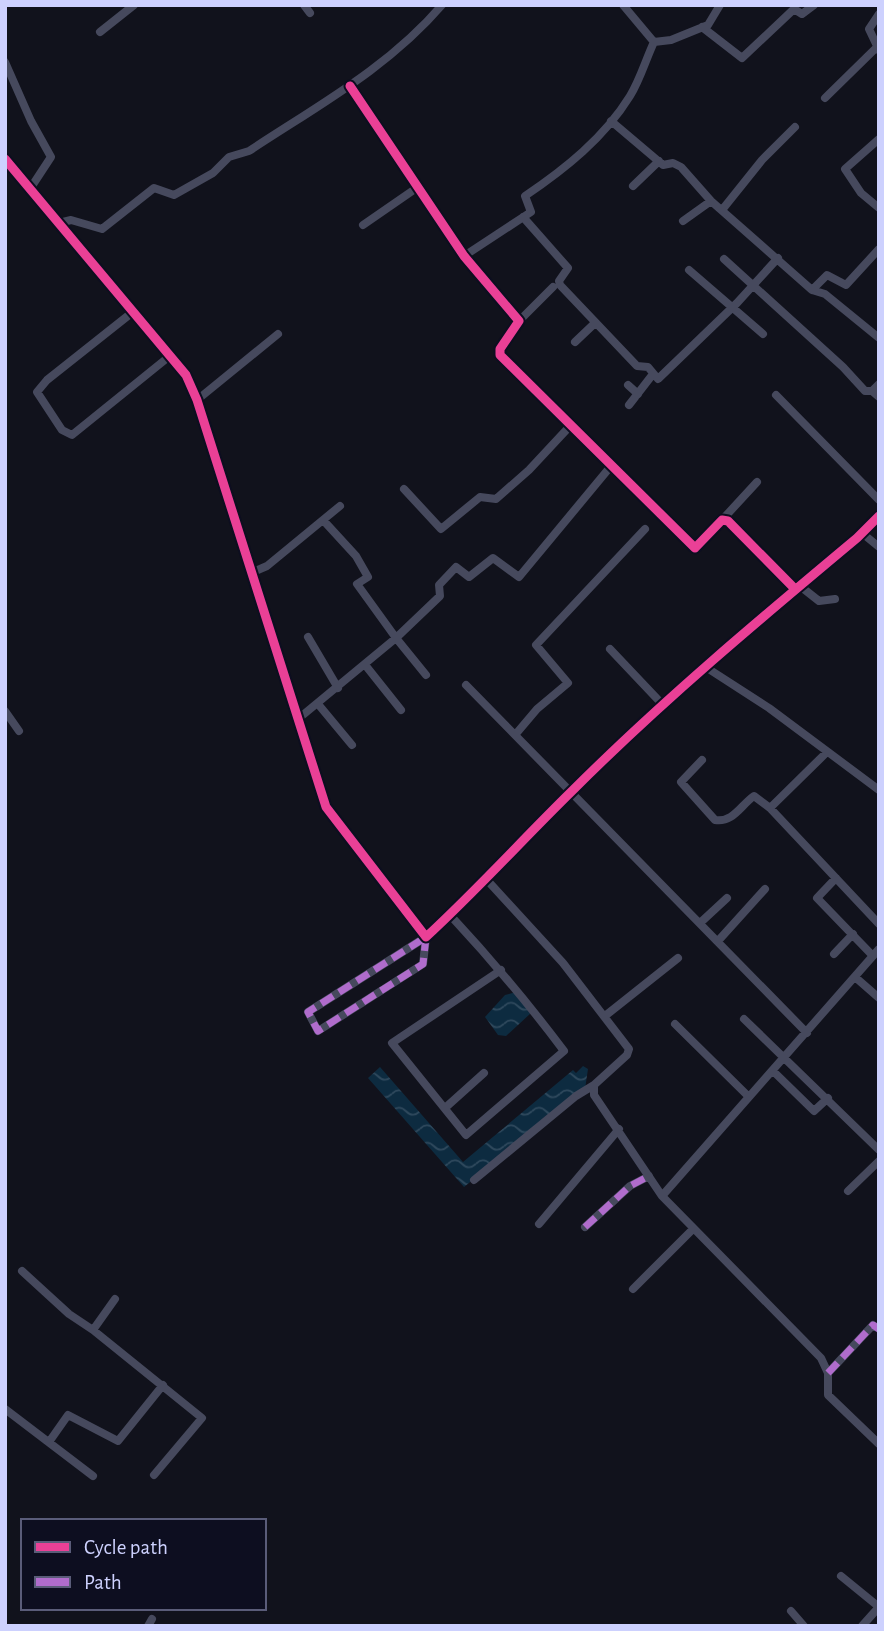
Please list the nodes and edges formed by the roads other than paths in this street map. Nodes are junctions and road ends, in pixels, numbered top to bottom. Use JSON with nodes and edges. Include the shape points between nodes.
{"nodes":[{"id":1,"x":134,"y":5,"type":"edge"},
{"id":2,"x":442,"y":5,"type":"edge"},
{"id":3,"x":622,"y":5,"type":"edge"},
{"id":4,"x":720,"y":5,"type":"edge"},
{"id":5,"x":814,"y":5,"type":"edge"},
{"id":6,"x":879,"y":14,"type":"edge"},
{"id":7,"x":702,"y":27,"type":"junction"},
{"id":8,"x":100,"y":32,"type":"dead end"},
{"id":9,"x":654,"y":42,"type":"junction"},
{"id":10,"x":878,"y":48,"type":"edge"},
{"id":11,"x":5,"y":62,"type":"edge"},
{"id":12,"x":350,"y":86,"type":"junction"},
{"id":13,"x":825,"y":98,"type":"dead end"},
{"id":14,"x":611,"y":121,"type":"junction"},
{"id":15,"x":795,"y":127,"type":"dead end"},
{"id":16,"x":879,"y":139,"type":"edge"},
{"id":17,"x":5,"y":159,"type":"edge"},
{"id":18,"x":659,"y":161,"type":"junction"},
{"id":19,"x":633,"y":186,"type":"dead end"},
{"id":20,"x":418,"y":187,"type":"junction"},
{"id":21,"x":30,"y":189,"type":"junction"},
{"id":22,"x":711,"y":201,"type":"junction"},
{"id":23,"x":879,"y":208,"type":"edge"},
{"id":24,"x":722,"y":210,"type":"junction"},
{"id":25,"x":523,"y":217,"type":"junction"},
{"id":26,"x":683,"y":220,"type":"dead end"},
{"id":27,"x":59,"y":222,"type":"junction"},
{"id":28,"x":363,"y":225,"type":"dead end"},
{"id":29,"x":879,"y":248,"type":"edge"},
{"id":30,"x":464,"y":257,"type":"junction"},
{"id":31,"x":778,"y":258,"type":"junction"},
{"id":32,"x":724,"y":259,"type":"dead end"},
{"id":33,"x":689,"y":270,"type":"dead end"},
{"id":34,"x":755,"y":284,"type":"junction"},
{"id":35,"x":552,"y":287,"type":"dead end"},
{"id":36,"x":812,"y":290,"type":"junction"},
{"id":37,"x":731,"y":308,"type":"junction"},
{"id":38,"x":134,"y":311,"type":"junction"},
{"id":39,"x":519,"y":321,"type":"junction"},
{"id":40,"x":595,"y":323,"type":"junction"},
{"id":41,"x":278,"y":334,"type":"dead end"},
{"id":42,"x":763,"y":334,"type":"dead end"},
{"id":43,"x":879,"y":338,"type":"edge"},
{"id":44,"x":575,"y":342,"type":"dead end"},
{"id":45,"x":171,"y":355,"type":"junction"},
{"id":46,"x":653,"y":374,"type":"junction"},
{"id":47,"x":628,"y":386,"type":"dead end"},
{"id":48,"x":876,"y":390,"type":"edge"},
{"id":49,"x":638,"y":394,"type":"junction"},
{"id":50,"x":776,"y":395,"type":"dead end"},
{"id":51,"x":197,"y":400,"type":"junction"},
{"id":52,"x":629,"y":405,"type":"dead end"},
{"id":53,"x":570,"y":425,"type":"junction"},
{"id":54,"x":611,"y":466,"type":"junction"},
{"id":55,"x":757,"y":482,"type":"dead end"},
{"id":56,"x":404,"y":489,"type":"dead end"},
{"id":57,"x":879,"y":500,"type":"edge"},
{"id":58,"x":340,"y":506,"type":"dead end"},
{"id":59,"x":879,"y":516,"type":"edge"},
{"id":60,"x":323,"y":520,"type":"junction"},
{"id":61,"x":722,"y":520,"type":"junction"},
{"id":62,"x":645,"y":529,"type":"dead end"},
{"id":63,"x":862,"y":533,"type":"junction"},
{"id":64,"x":879,"y":547,"type":"edge"},
{"id":65,"x":251,"y":573,"type":"junction"},
{"id":66,"x":798,"y":588,"type":"junction"},
{"id":67,"x":835,"y":599,"type":"dead end"},
{"id":68,"x":308,"y":637,"type":"dead end"},
{"id":69,"x":396,"y":638,"type":"junction"},
{"id":70,"x":610,"y":649,"type":"dead end"},
{"id":71,"x":366,"y":666,"type":"junction"},
{"id":72,"x":704,"y":666,"type":"junction"},
{"id":73,"x":426,"y":675,"type":"dead end"},
{"id":74,"x":466,"y":685,"type":"dead end"},
{"id":75,"x":338,"y":688,"type":"junction"},
{"id":76,"x":318,"y":704,"type":"junction"},
{"id":77,"x":663,"y":705,"type":"junction"},
{"id":78,"x":401,"y":710,"type":"dead end"},
{"id":79,"x":5,"y":711,"type":"edge"},
{"id":80,"x":298,"y":719,"type":"junction"},
{"id":81,"x":19,"y":731,"type":"dead end"},
{"id":82,"x":515,"y":735,"type":"junction"},
{"id":83,"x":352,"y":746,"type":"dead end"},
{"id":84,"x":827,"y":752,"type":"junction"},
{"id":85,"x":702,"y":760,"type":"dead end"},
{"id":86,"x":572,"y":790,"type":"junction"},
{"id":87,"x":879,"y":790,"type":"edge"},
{"id":88,"x":770,"y":808,"type":"junction"},
{"id":89,"x":836,"y":878,"type":"junction"},
{"id":90,"x":487,"y":880,"type":"junction"},
{"id":91,"x":765,"y":889,"type":"dead end"},
{"id":92,"x":727,"y":898,"type":"dead end"},
{"id":93,"x":450,"y":915,"type":"junction"},
{"id":94,"x":700,"y":923,"type":"junction"},
{"id":95,"x":879,"y":924,"type":"edge"},
{"id":96,"x":853,"y":934,"type":"junction"},
{"id":97,"x":426,"y":937,"type":"junction"},
{"id":98,"x":718,"y":941,"type":"junction"},
{"id":99,"x":876,"y":952,"type":"edge"},
{"id":100,"x":834,"y":954,"type":"dead end"},
{"id":101,"x":678,"y":958,"type":"dead end"},
{"id":102,"x":501,"y":970,"type":"junction"},
{"id":103,"x":855,"y":976,"type":"junction"},
{"id":104,"x":879,"y":998,"type":"edge"},
{"id":105,"x":605,"y":1016,"type":"junction"},
{"id":106,"x":744,"y":1019,"type":"dead end"},
{"id":107,"x":675,"y":1024,"type":"dead end"},
{"id":108,"x":807,"y":1033,"type":"junction"},
{"id":109,"x":784,"y":1058,"type":"junction"},
{"id":110,"x":773,"y":1071,"type":"junction"},
{"id":111,"x":484,"y":1073,"type":"dead end"},
{"id":112,"x":594,"y":1085,"type":"junction"},
{"id":113,"x":749,"y":1097,"type":"junction"},
{"id":114,"x":828,"y":1098,"type":"junction"},
{"id":115,"x":445,"y":1108,"type":"junction"},
{"id":116,"x":619,"y":1129,"type":"junction"},
{"id":117,"x":879,"y":1150,"type":"edge"},
{"id":118,"x":879,"y":1161,"type":"edge"},
{"id":119,"x":649,"y":1176,"type":"junction"},
{"id":120,"x":474,"y":1180,"type":"dead end"},
{"id":121,"x":848,"y":1191,"type":"dead end"},
{"id":122,"x":662,"y":1196,"type":"junction"},
{"id":123,"x":539,"y":1224,"type":"dead end"},
{"id":124,"x":585,"y":1227,"type":"dead end"},
{"id":125,"x":692,"y":1230,"type":"junction"},
{"id":126,"x":22,"y":1271,"type":"dead end"},
{"id":127,"x":633,"y":1289,"type":"dead end"},
{"id":128,"x":115,"y":1299,"type":"dead end"},
{"id":129,"x":93,"y":1329,"type":"junction"},
{"id":130,"x":879,"y":1329,"type":"edge"},
{"id":131,"x":828,"y":1373,"type":"junction"},
{"id":132,"x":163,"y":1385,"type":"junction"},
{"id":133,"x":5,"y":1409,"type":"edge"},
{"id":134,"x":49,"y":1442,"type":"junction"},
{"id":135,"x":879,"y":1444,"type":"edge"},
{"id":136,"x":154,"y":1475,"type":"dead end"},
{"id":137,"x":93,"y":1476,"type":"dead end"},
{"id":138,"x":841,"y":1576,"type":"dead end"},
{"id":139,"x":791,"y":1611,"type":"dead end"},
{"id":140,"x":804,"y":1626,"type":"edge"},
{"id":141,"x":862,"y":1626,"type":"edge"}],
"edges":[{"from":1,"to":8,"type":"street"},
{"from":2,"to":12,"type":"street","via":[[415,36]]},
{"from":3,"to":9,"type":"street"},
{"from":4,"to":7,"type":"street"},
{"from":5,"to":7,"type":"street","via":[[802,14],[794,9],[741,58]]},
{"from":6,"to":10,"type":"street","via":[[869,29]]},
{"from":7,"to":9,"type":"street"},
{"from":9,"to":14,"type":"street","via":[[631,94]]},
{"from":10,"to":13,"type":"street"},
{"from":11,"to":21,"type":"street","via":[[51,157]]},
{"from":12,"to":20,"type":"street"},
{"from":12,"to":27,"type":"street","via":[[174,195],[154,188],[102,229],[71,220]]},
{"from":14,"to":18,"type":"street"},
{"from":14,"to":25,"type":"street","via":[[582,153],[525,196],[531,212]]},
{"from":15,"to":24,"type":"street"},
{"from":16,"to":23,"type":"street","via":[[845,169],[861,193]]},
{"from":17,"to":21,"type":"street"},
{"from":18,"to":19,"type":"street"},
{"from":18,"to":22,"type":"street","via":[[681,167]]},
{"from":20,"to":28,"type":"street"},
{"from":20,"to":30,"type":"street"},
{"from":21,"to":27,"type":"street"},
{"from":22,"to":24,"type":"street"},
{"from":22,"to":26,"type":"street"},
{"from":24,"to":31,"type":"street"},
{"from":25,"to":30,"type":"street"},
{"from":25,"to":40,"type":"street","via":[[568,268],[560,285]]},
{"from":27,"to":38,"type":"street"},
{"from":29,"to":36,"type":"street","via":[[845,285],[827,275]]},
{"from":30,"to":39,"type":"street"},
{"from":31,"to":34,"type":"street"},
{"from":31,"to":36,"type":"street"},
{"from":32,"to":34,"type":"street"},
{"from":33,"to":37,"type":"street"},
{"from":34,"to":37,"type":"street"},
{"from":34,"to":48,"type":"street","via":[[864,391]]},
{"from":35,"to":39,"type":"street"},
{"from":36,"to":43,"type":"street","via":[[825,294]]},
{"from":37,"to":42,"type":"street"},
{"from":37,"to":46,"type":"street","via":[[661,377]]},
{"from":38,"to":45,"type":"street"},
{"from":38,"to":45,"type":"street","via":[[37,392],[62,430],[72,435]]},
{"from":39,"to":53,"type":"street","via":[[500,355]]},
{"from":40,"to":44,"type":"street"},
{"from":40,"to":46,"type":"street","via":[[638,366]]},
{"from":41,"to":51,"type":"street"},
{"from":45,"to":51,"type":"street"},
{"from":46,"to":49,"type":"street"},
{"from":47,"to":49,"type":"street"},
{"from":49,"to":52,"type":"street"},
{"from":50,"to":57,"type":"street"},
{"from":51,"to":65,"type":"street"},
{"from":53,"to":54,"type":"street"},
{"from":53,"to":56,"type":"street","via":[[537,463],[496,499],[480,498],[441,529]]},
{"from":54,"to":61,"type":"street","via":[[695,548]]},
{"from":54,"to":69,"type":"street","via":[[519,577],[493,558],[469,577],[456,567],[439,585],[440,596]]},
{"from":55,"to":61,"type":"street"},
{"from":58,"to":60,"type":"street"},
{"from":59,"to":63,"type":"street"},
{"from":60,"to":65,"type":"street","via":[[267,566]]},
{"from":60,"to":69,"type":"street","via":[[356,556],[368,577],[358,584]]},
{"from":61,"to":66,"type":"street","via":[[737,528]]},
{"from":62,"to":82,"type":"street","via":[[536,645],[568,683]]},
{"from":63,"to":64,"type":"street"},
{"from":63,"to":66,"type":"street"},
{"from":65,"to":80,"type":"street"},
{"from":66,"to":67,"type":"street","via":[[819,601]]},
{"from":66,"to":72,"type":"street"},
{"from":68,"to":75,"type":"street"},
{"from":69,"to":71,"type":"street"},
{"from":69,"to":73,"type":"street"},
{"from":70,"to":77,"type":"street"},
{"from":71,"to":75,"type":"street"},
{"from":71,"to":78,"type":"street"},
{"from":72,"to":77,"type":"street"},
{"from":72,"to":84,"type":"street"},
{"from":74,"to":82,"type":"street"},
{"from":75,"to":76,"type":"street"},
{"from":76,"to":80,"type":"street"},
{"from":76,"to":83,"type":"street"},
{"from":77,"to":86,"type":"street"},
{"from":79,"to":81,"type":"street"},
{"from":80,"to":97,"type":"street","via":[[326,807]]},
{"from":82,"to":86,"type":"street"},
{"from":84,"to":87,"type":"street"},
{"from":84,"to":88,"type":"street"},
{"from":85,"to":88,"type":"street","via":[[681,782],[715,820],[734,816],[754,796]]},
{"from":86,"to":90,"type":"street"},
{"from":86,"to":94,"type":"street"},
{"from":88,"to":89,"type":"street"},
{"from":89,"to":95,"type":"street"},
{"from":89,"to":96,"type":"street","via":[[817,898]]},
{"from":90,"to":93,"type":"street"},
{"from":90,"to":105,"type":"street"},
{"from":91,"to":98,"type":"street"},
{"from":92,"to":94,"type":"street"},
{"from":93,"to":97,"type":"street"},
{"from":93,"to":102,"type":"street"},
{"from":94,"to":98,"type":"street"},
{"from":96,"to":99,"type":"street"},
{"from":96,"to":100,"type":"street"},
{"from":97,"to":97,"type":"street","via":[[423,964],[318,1031],[307,1012]]},
{"from":98,"to":108,"type":"street"},
{"from":99,"to":103,"type":"street"},
{"from":101,"to":105,"type":"street"},
{"from":102,"to":115,"type":"street","via":[[392,1043]]},
{"from":102,"to":115,"type":"street","via":[[564,1051],[467,1135]]},
{"from":103,"to":104,"type":"street"},
{"from":103,"to":108,"type":"street"},
{"from":105,"to":112,"type":"street","via":[[629,1049]]},
{"from":106,"to":109,"type":"street"},
{"from":107,"to":113,"type":"street"},
{"from":108,"to":109,"type":"street"},
{"from":109,"to":110,"type":"street"},
{"from":109,"to":114,"type":"street"},
{"from":110,"to":113,"type":"street"},
{"from":110,"to":114,"type":"street","via":[[814,1111]]},
{"from":111,"to":115,"type":"street"},
{"from":112,"to":116,"type":"street","via":[[594,1095]]},
{"from":112,"to":120,"type":"street"},
{"from":113,"to":122,"type":"street"},
{"from":114,"to":117,"type":"street"},
{"from":116,"to":119,"type":"street"},
{"from":116,"to":123,"type":"street"},
{"from":118,"to":121,"type":"street"},
{"from":119,"to":122,"type":"street"},
{"from":119,"to":124,"type":"street","via":[[630,1186]]},
{"from":122,"to":125,"type":"street"},
{"from":125,"to":127,"type":"street"},
{"from":125,"to":131,"type":"street","via":[[804,1340]]},
{"from":126,"to":129,"type":"street","via":[[69,1314]]},
{"from":128,"to":129,"type":"street"},
{"from":129,"to":132,"type":"street"},
{"from":130,"to":131,"type":"street","via":[[873,1325]]},
{"from":131,"to":135,"type":"street","via":[[828,1395]]},
{"from":132,"to":134,"type":"street","via":[[118,1441],[68,1415]]},
{"from":132,"to":136,"type":"street","via":[[202,1418]]},
{"from":133,"to":134,"type":"street"},
{"from":134,"to":137,"type":"street"},
{"from":138,"to":141,"type":"street","via":[[879,1607]]},
{"from":139,"to":140,"type":"street"}]}
